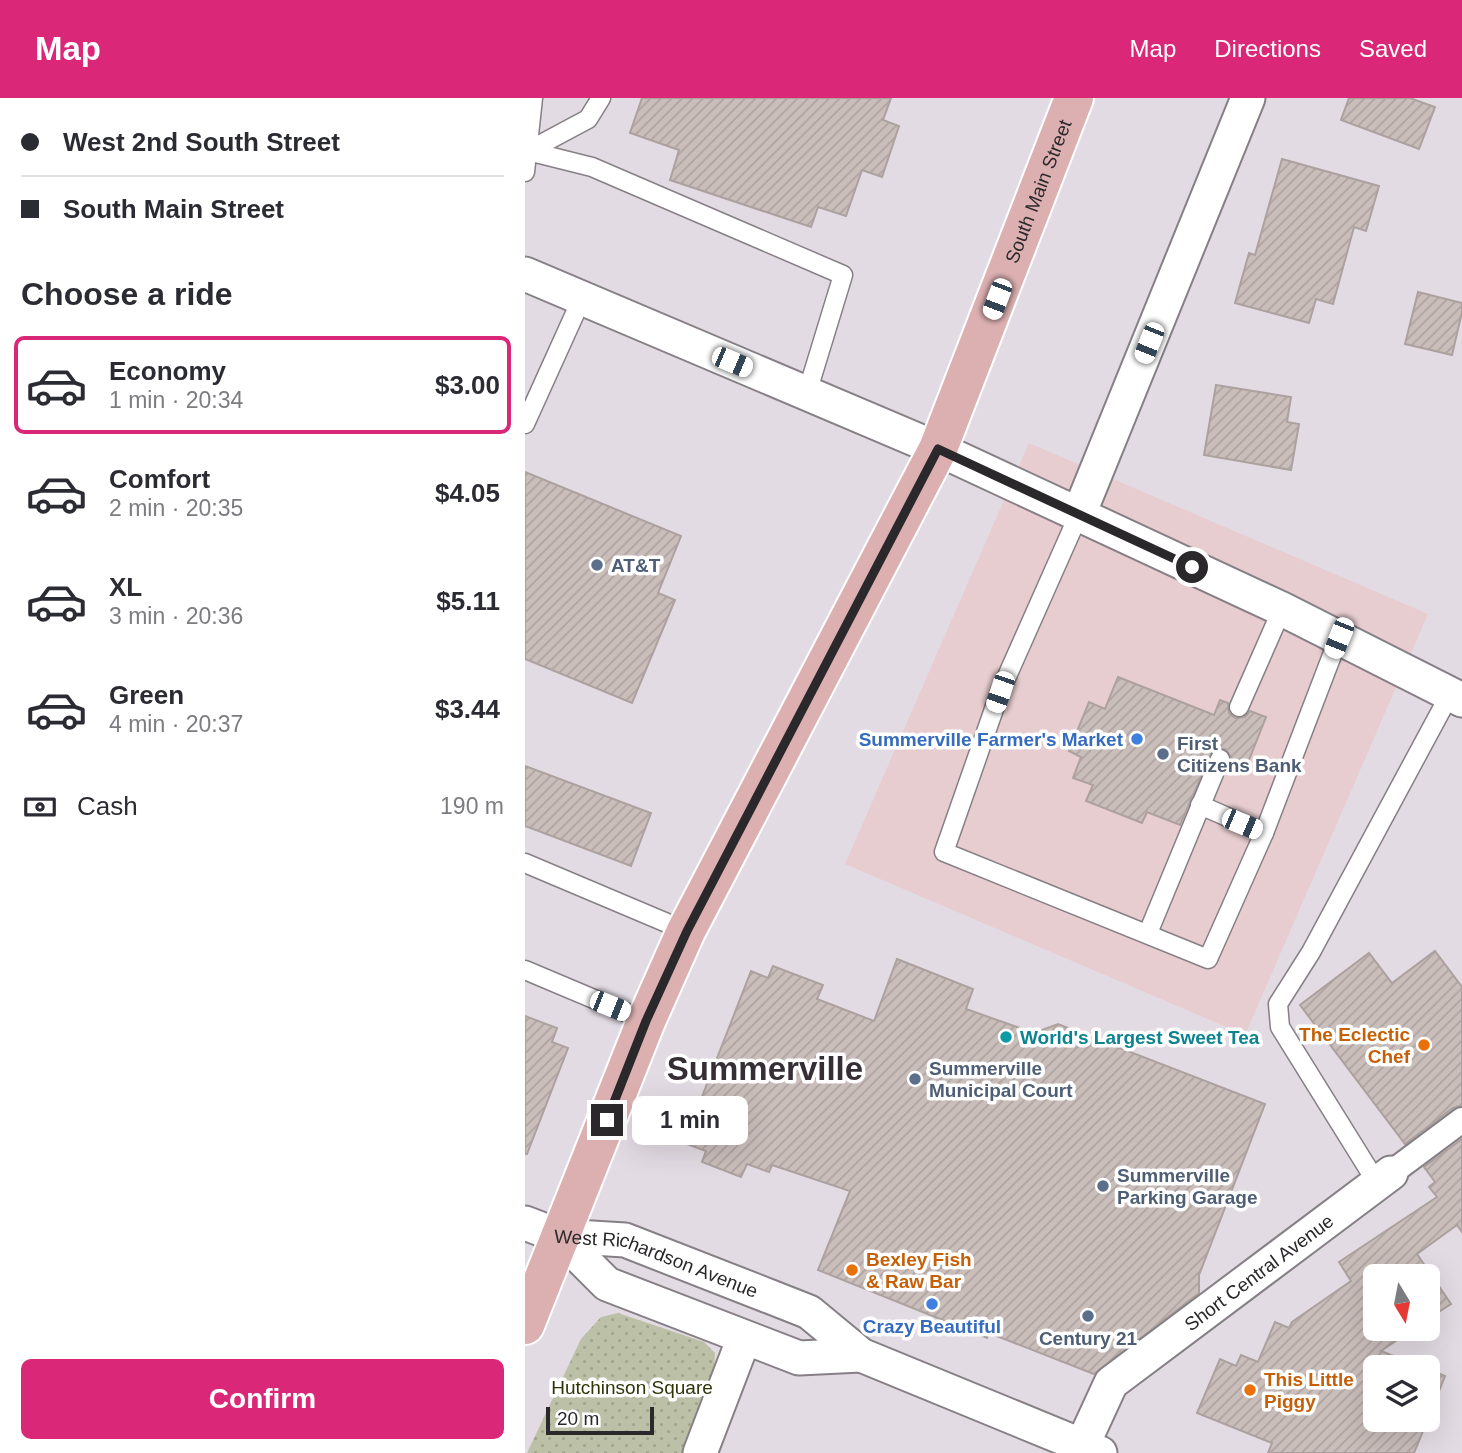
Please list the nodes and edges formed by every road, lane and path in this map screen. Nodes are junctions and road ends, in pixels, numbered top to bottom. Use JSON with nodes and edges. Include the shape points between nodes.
{"nodes":[{"id":1,"x":533,"y":98,"type":"edge"},
{"id":2,"x":601,"y":98,"type":"edge"},
{"id":3,"x":1074,"y":98,"type":"edge"},
{"id":4,"x":1248,"y":98,"type":"edge"},
{"id":5,"x":528,"y":151,"type":"junction"},
{"id":6,"x":525,"y":172,"type":"edge"},
{"id":7,"x":525,"y":274,"type":"edge"},
{"id":8,"x":582,"y":298,"type":"junction"},
{"id":9,"x":807,"y":393,"type":"junction"},
{"id":10,"x":525,"y":424,"type":"edge"},
{"id":11,"x":938,"y":449,"type":"junction"},
{"id":12,"x":1079,"y":514,"type":"junction"},
{"id":13,"x":1282,"y":609,"type":"junction"},
{"id":14,"x":1339,"y":638,"type":"junction"},
{"id":15,"x":1456,"y":697,"type":"edge"},
{"id":16,"x":1239,"y":707,"type":"dead end"},
{"id":17,"x":1220,"y":759,"type":"dead end"},
{"id":18,"x":1200,"y":805,"type":"junction"},
{"id":19,"x":1264,"y":833,"type":"junction"},
{"id":20,"x":525,"y":863,"type":"edge"},
{"id":21,"x":687,"y":931,"type":"junction"},
{"id":22,"x":1148,"y":933,"type":"junction"},
{"id":23,"x":525,"y":970,"type":"edge"},
{"id":24,"x":646,"y":1021,"type":"junction"},
{"id":25,"x":1462,"y":1120,"type":"edge"},
{"id":26,"x":1384,"y":1178,"type":"junction"},
{"id":27,"x":542,"y":1230,"type":"edge"},
{"id":28,"x":525,"y":1325,"type":"edge"},
{"id":29,"x":744,"y":1338,"type":"junction"},
{"id":30,"x":861,"y":1355,"type":"junction"},
{"id":31,"x":1087,"y":1451,"type":"edge"},
{"id":32,"x":700,"y":1453,"type":"edge"}],
"edges":[{"from":1,"to":5,"type":"lane"},
{"from":2,"to":5,"type":"lane","via":[[588,119]]},
{"from":3,"to":11,"type":"main road","name":"South Main Street"},
{"from":4,"to":12,"type":"street"},
{"from":5,"to":6,"type":"lane"},
{"from":5,"to":9,"type":"lane","via":[[592,167],[843,275]]},
{"from":7,"to":8,"type":"street"},
{"from":8,"to":9,"type":"street"},
{"from":8,"to":10,"type":"lane"},
{"from":9,"to":11,"type":"street"},
{"from":11,"to":12,"type":"street"},
{"from":11,"to":21,"type":"main road","name":"South Main Street"},
{"from":12,"to":13,"type":"street"},
{"from":12,"to":22,"type":"lane","via":[[1000,692],[944,852]]},
{"from":13,"to":14,"type":"street"},
{"from":13,"to":16,"type":"lane"},
{"from":14,"to":15,"type":"street"},
{"from":14,"to":19,"type":"lane"},
{"from":15,"to":26,"type":"lane","via":[[1278,1004],[1280,1027]]},
{"from":17,"to":18,"type":"lane"},
{"from":18,"to":19,"type":"lane"},
{"from":18,"to":22,"type":"lane"},
{"from":19,"to":22,"type":"lane","via":[[1208,959]]},
{"from":20,"to":21,"type":"lane"},
{"from":21,"to":24,"type":"main road","name":"South Main Street"},
{"from":23,"to":24,"type":"lane"},
{"from":24,"to":27,"type":"main road","name":"South Main Street"},
{"from":25,"to":26,"type":"street","name":"Short Central Avenue"},
{"from":26,"to":31,"type":"street","name":"Short Central Avenue","via":[[1111,1382]]},
{"from":27,"to":28,"type":"main road","name":"South Main Street"},
{"from":27,"to":29,"type":"street","name":"West Richardson Avenue","via":[[607,1284]]},
{"from":27,"to":30,"type":"street","name":"West Richardson Avenue","via":[[625,1240],[739,1284],[809,1312]]},
{"from":29,"to":30,"type":"street","name":"West Richardson Avenue","via":[[799,1358]]},
{"from":29,"to":32,"type":"street"},
{"from":30,"to":31,"type":"street","name":"West Richardson Avenue"}]}
